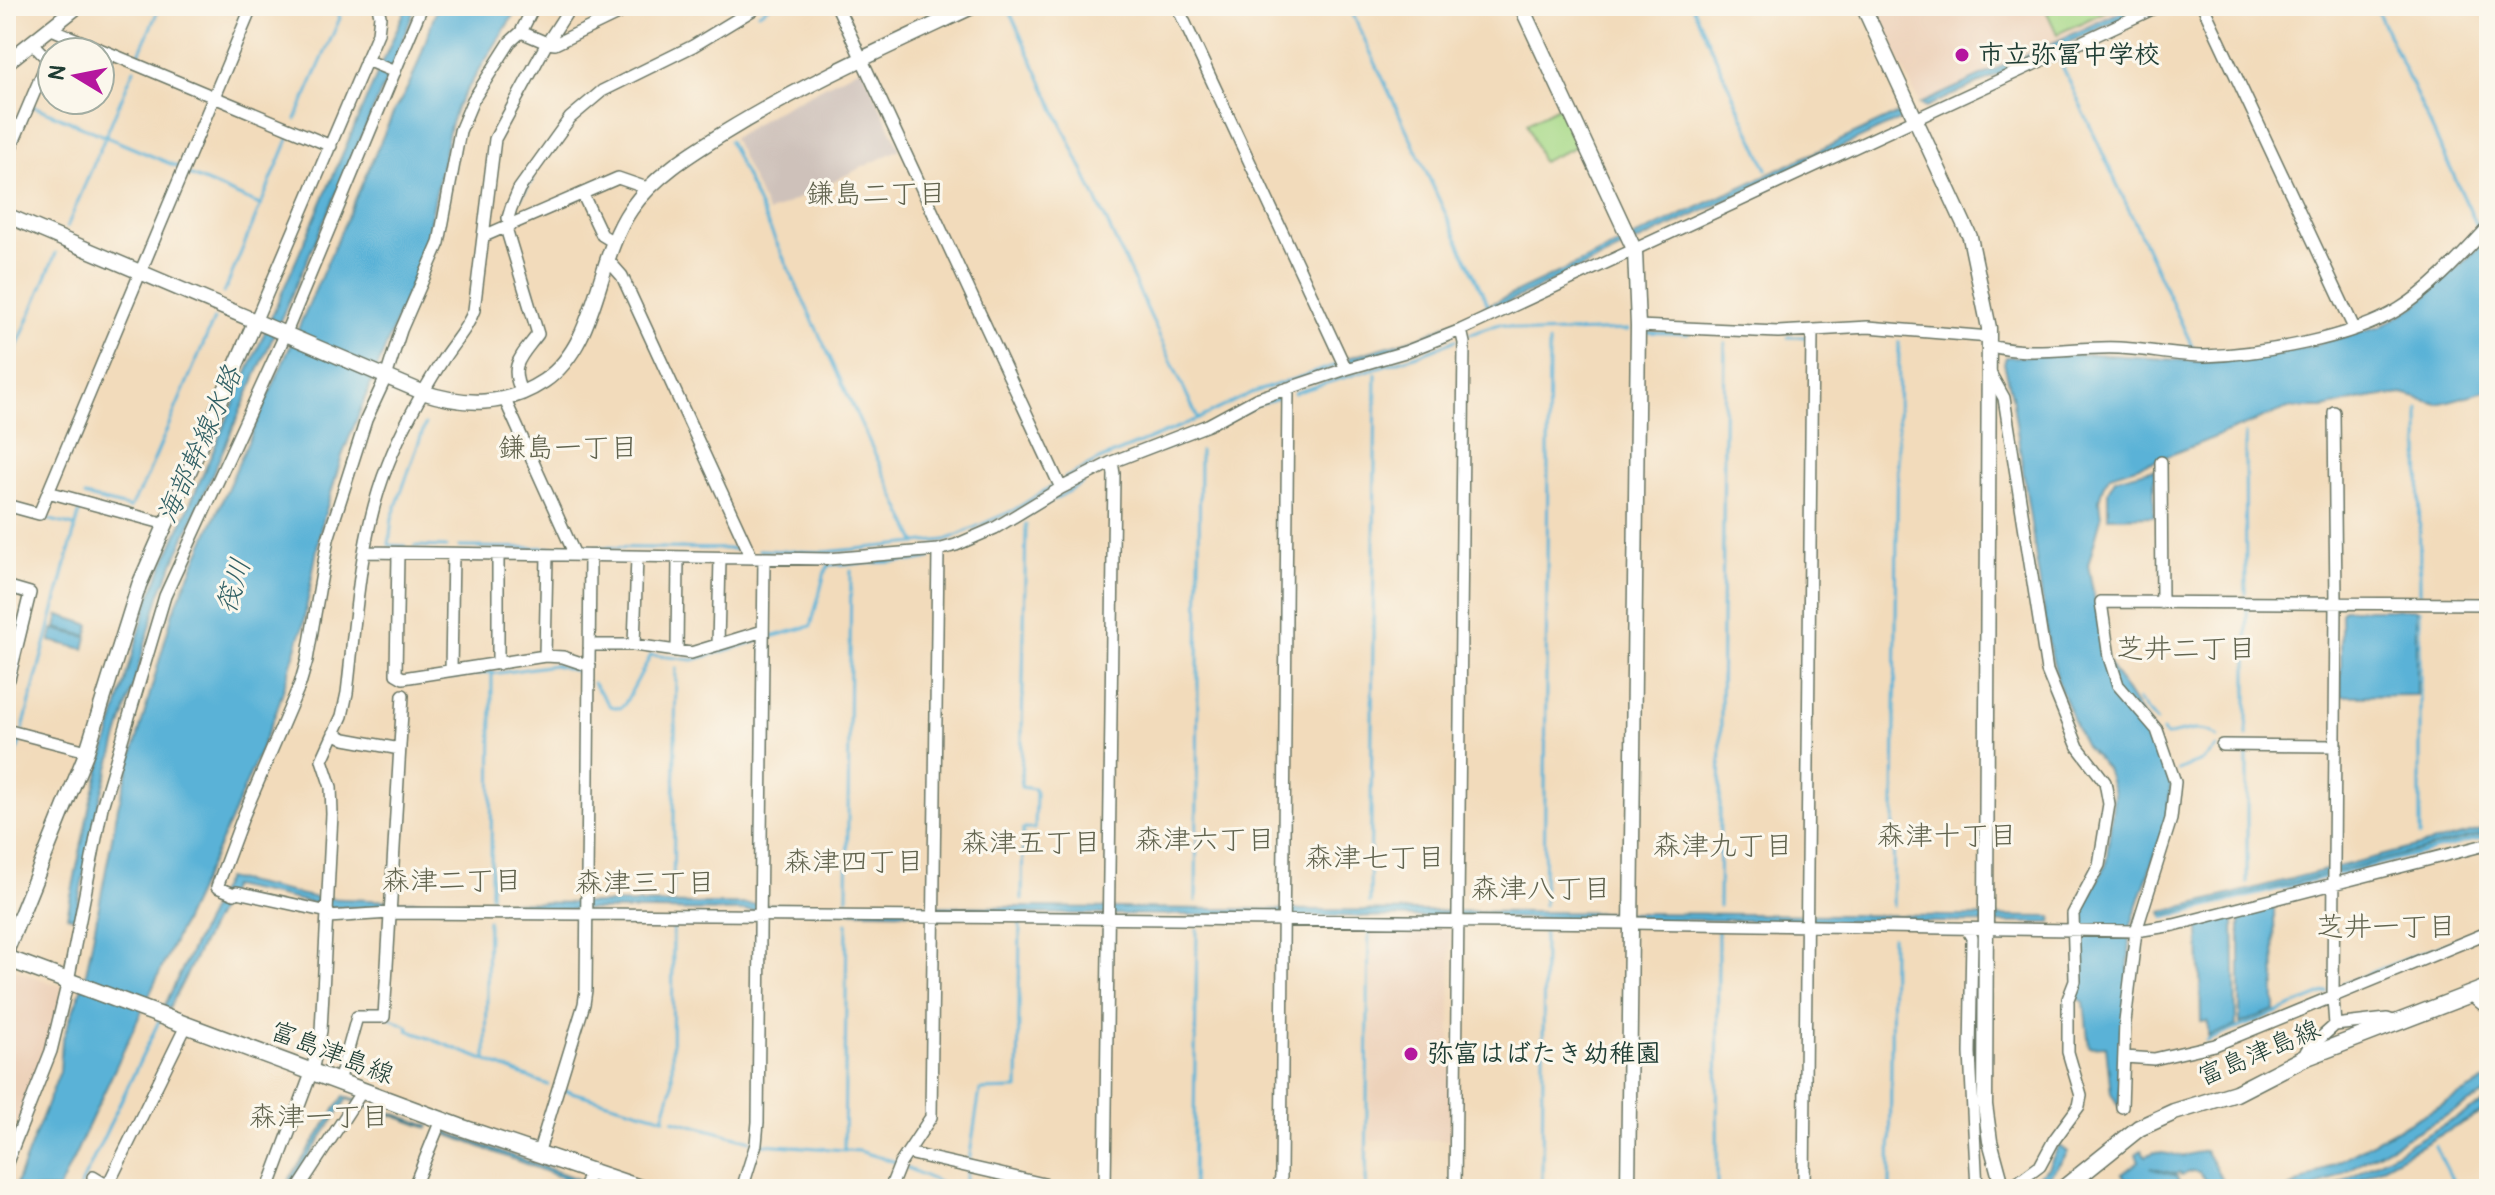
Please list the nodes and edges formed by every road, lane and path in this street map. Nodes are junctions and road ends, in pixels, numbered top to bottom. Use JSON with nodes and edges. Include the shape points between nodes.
{"nodes":[{"id":1,"x":78,"y":6,"type":"edge"},
{"id":2,"x":252,"y":6,"type":"edge"},
{"id":3,"x":378,"y":6,"type":"edge"},
{"id":4,"x":422,"y":6,"type":"edge"},
{"id":5,"x":534,"y":6,"type":"edge"},
{"id":6,"x":571,"y":6,"type":"edge"},
{"id":7,"x":634,"y":6,"type":"edge"},
{"id":8,"x":759,"y":6,"type":"edge"},
{"id":9,"x":837,"y":6,"type":"edge"},
{"id":10,"x":974,"y":6,"type":"edge"},
{"id":11,"x":1177,"y":6,"type":"edge"},
{"id":12,"x":1521,"y":6,"type":"edge"},
{"id":13,"x":1863,"y":6,"type":"edge"},
{"id":14,"x":2159,"y":6,"type":"edge"},
{"id":15,"x":2203,"y":6,"type":"edge"},
{"id":16,"x":49,"y":28,"type":"junction"},
{"id":17,"x":521,"y":32,"type":"junction"},
{"id":18,"x":68,"y":36,"type":"edge"},
{"id":19,"x":31,"y":42,"type":"junction"},
{"id":20,"x":547,"y":43,"type":"junction"},
{"id":21,"x":36,"y":47,"type":"edge"},
{"id":22,"x":116,"y":57,"type":"edge"},
{"id":23,"x":862,"y":58,"type":"junction"},
{"id":24,"x":366,"y":60,"type":"junction"},
{"id":25,"x":6,"y":63,"type":"edge"},
{"id":26,"x":389,"y":70,"type":"junction"},
{"id":27,"x":36,"y":87,"type":"edge"},
{"id":28,"x":213,"y":97,"type":"junction"},
{"id":29,"x":1916,"y":117,"type":"junction"},
{"id":30,"x":331,"y":146,"type":"junction"},
{"id":31,"x":6,"y":159,"type":"edge"},
{"id":32,"x":647,"y":188,"type":"junction"},
{"id":33,"x":583,"y":195,"type":"junction"},
{"id":34,"x":6,"y":215,"type":"edge"},
{"id":35,"x":2489,"y":226,"type":"edge"},
{"id":36,"x":508,"y":227,"type":"junction"},
{"id":37,"x":484,"y":236,"type":"junction"},
{"id":38,"x":612,"y":241,"type":"junction"},
{"id":39,"x":1632,"y":244,"type":"junction"},
{"id":40,"x":607,"y":259,"type":"junction"},
{"id":41,"x":140,"y":272,"type":"junction"},
{"id":42,"x":261,"y":324,"type":"junction"},
{"id":43,"x":1638,"y":326,"type":"junction"},
{"id":44,"x":2354,"y":328,"type":"junction"},
{"id":45,"x":1461,"y":330,"type":"junction"},
{"id":46,"x":1812,"y":332,"type":"junction"},
{"id":47,"x":286,"y":335,"type":"junction"},
{"id":48,"x":1990,"y":342,"type":"junction"},
{"id":49,"x":1346,"y":369,"type":"junction"},
{"id":50,"x":1990,"y":373,"type":"junction"},
{"id":51,"x":383,"y":376,"type":"junction"},
{"id":52,"x":1288,"y":388,"type":"junction"},
{"id":53,"x":422,"y":392,"type":"junction"},
{"id":54,"x":522,"y":393,"type":"junction"},
{"id":55,"x":505,"y":400,"type":"junction"},
{"id":56,"x":2334,"y":412,"type":"dead end"},
{"id":57,"x":1112,"y":462,"type":"junction"},
{"id":58,"x":2161,"y":462,"type":"dead end"},
{"id":59,"x":1061,"y":488,"type":"junction"},
{"id":60,"x":48,"y":492,"type":"junction"},
{"id":61,"x":6,"y":505,"type":"edge"},
{"id":62,"x":166,"y":524,"type":"junction"},
{"id":63,"x":938,"y":550,"type":"junction"},
{"id":64,"x":365,"y":552,"type":"junction"},
{"id":65,"x":398,"y":554,"type":"junction"},
{"id":66,"x":453,"y":554,"type":"junction"},
{"id":67,"x":498,"y":555,"type":"junction"},
{"id":68,"x":547,"y":555,"type":"junction"},
{"id":69,"x":575,"y":555,"type":"junction"},
{"id":70,"x":590,"y":556,"type":"junction"},
{"id":71,"x":637,"y":557,"type":"junction"},
{"id":72,"x":678,"y":557,"type":"junction"},
{"id":73,"x":720,"y":558,"type":"junction"},
{"id":74,"x":758,"y":558,"type":"junction"},
{"id":75,"x":6,"y":586,"type":"edge"},
{"id":76,"x":2162,"y":603,"type":"junction"},
{"id":77,"x":2336,"y":603,"type":"junction"},
{"id":78,"x":2489,"y":604,"type":"edge"},
{"id":79,"x":763,"y":631,"type":"junction"},
{"id":80,"x":590,"y":645,"type":"junction"},
{"id":81,"x":634,"y":645,"type":"junction"},
{"id":82,"x":718,"y":645,"type":"junction"},
{"id":83,"x":677,"y":651,"type":"junction"},
{"id":84,"x":545,"y":656,"type":"junction"},
{"id":85,"x":498,"y":664,"type":"junction"},
{"id":86,"x":590,"y":666,"type":"junction"},
{"id":87,"x":451,"y":670,"type":"junction"},
{"id":88,"x":6,"y":678,"type":"edge"},
{"id":89,"x":403,"y":695,"type":"dead end"},
{"id":90,"x":6,"y":730,"type":"edge"},
{"id":91,"x":334,"y":733,"type":"junction"},
{"id":92,"x":2222,"y":745,"type":"dead end"},
{"id":93,"x":2336,"y":746,"type":"junction"},
{"id":94,"x":400,"y":749,"type":"junction"},
{"id":95,"x":87,"y":751,"type":"junction"},
{"id":96,"x":2489,"y":844,"type":"edge"},
{"id":97,"x":2334,"y":884,"type":"junction"},
{"id":98,"x":391,"y":907,"type":"junction"},
{"id":99,"x":328,"y":909,"type":"junction"},
{"id":100,"x":588,"y":909,"type":"junction"},
{"id":101,"x":760,"y":911,"type":"junction"},
{"id":102,"x":934,"y":913,"type":"junction"},
{"id":103,"x":1284,"y":916,"type":"junction"},
{"id":104,"x":1631,"y":917,"type":"junction"},
{"id":105,"x":1457,"y":918,"type":"junction"},
{"id":106,"x":1107,"y":920,"type":"junction"},
{"id":107,"x":1806,"y":920,"type":"junction"},
{"id":108,"x":1984,"y":923,"type":"junction"},
{"id":109,"x":1967,"y":929,"type":"junction"},
{"id":110,"x":2072,"y":929,"type":"junction"},
{"id":111,"x":2136,"y":931,"type":"junction"},
{"id":112,"x":2489,"y":932,"type":"edge"},
{"id":113,"x":6,"y":955,"type":"edge"},
{"id":114,"x":74,"y":983,"type":"junction"},
{"id":115,"x":2489,"y":987,"type":"edge"},
{"id":116,"x":2470,"y":994,"type":"junction"},
{"id":117,"x":2333,"y":998,"type":"junction"},
{"id":118,"x":2489,"y":1010,"type":"edge"},
{"id":119,"x":180,"y":1022,"type":"junction"},
{"id":120,"x":2396,"y":1022,"type":"junction"},
{"id":121,"x":2335,"y":1025,"type":"junction"},
{"id":122,"x":2125,"y":1057,"type":"junction"},
{"id":123,"x":2302,"y":1059,"type":"junction"},
{"id":124,"x":312,"y":1071,"type":"junction"},
{"id":125,"x":339,"y":1082,"type":"junction"},
{"id":126,"x":358,"y":1098,"type":"junction"},
{"id":127,"x":2122,"y":1107,"type":"dead end"},
{"id":128,"x":441,"y":1120,"type":"junction"},
{"id":129,"x":908,"y":1153,"type":"junction"},
{"id":130,"x":538,"y":1154,"type":"junction"},
{"id":131,"x":6,"y":1165,"type":"edge"},
{"id":132,"x":590,"y":1172,"type":"junction"},
{"id":133,"x":93,"y":1177,"type":"dead end"},
{"id":134,"x":2004,"y":1187,"type":"edge"},
{"id":135,"x":108,"y":1188,"type":"edge"},
{"id":136,"x":268,"y":1189,"type":"edge"},
{"id":137,"x":298,"y":1189,"type":"edge"},
{"id":138,"x":413,"y":1189,"type":"edge"},
{"id":139,"x":584,"y":1189,"type":"edge"},
{"id":140,"x":643,"y":1189,"type":"edge"},
{"id":141,"x":742,"y":1189,"type":"edge"},
{"id":142,"x":890,"y":1189,"type":"edge"},
{"id":143,"x":1066,"y":1189,"type":"edge"},
{"id":144,"x":1105,"y":1189,"type":"edge"},
{"id":145,"x":1278,"y":1189,"type":"edge"},
{"id":146,"x":1455,"y":1189,"type":"edge"},
{"id":147,"x":1628,"y":1189,"type":"edge"},
{"id":148,"x":1804,"y":1189,"type":"edge"},
{"id":149,"x":1977,"y":1189,"type":"edge"},
{"id":150,"x":2063,"y":1189,"type":"edge"}],
"edges":[{"from":1,"to":16,"type":"street"},
{"from":2,"to":28,"type":"street"},
{"from":3,"to":24,"type":"street","via":[[378,33]]},
{"from":4,"to":26,"type":"street"},
{"from":5,"to":17,"type":"street"},
{"from":6,"to":20,"type":"street"},
{"from":7,"to":20,"type":"street","via":[[572,37]]},
{"from":8,"to":36,"type":"street","via":[[602,91],[570,118],[519,189]]},
{"from":9,"to":23,"type":"street"},
{"from":10,"to":23,"type":"street"},
{"from":11,"to":49,"type":"street"},
{"from":12,"to":39,"type":"street"},
{"from":13,"to":29,"type":"street"},
{"from":14,"to":29,"type":"street"},
{"from":15,"to":44,"type":"street"},
{"from":16,"to":18,"type":"street"},
{"from":16,"to":19,"type":"street"},
{"from":17,"to":20,"type":"street"},
{"from":17,"to":51,"type":"street","via":[[483,84],[460,131],[439,243]]},
{"from":19,"to":21,"type":"street"},
{"from":19,"to":25,"type":"street"},
{"from":20,"to":37,"type":"street","via":[[495,139]]},
{"from":22,"to":28,"type":"street"},
{"from":23,"to":32,"type":"street","via":[[775,101]]},
{"from":23,"to":59,"type":"street"},
{"from":24,"to":26,"type":"street"},
{"from":24,"to":30,"type":"street"},
{"from":26,"to":47,"type":"street"},
{"from":27,"to":31,"type":"street"},
{"from":28,"to":30,"type":"street"},
{"from":28,"to":41,"type":"street"},
{"from":29,"to":39,"type":"street"},
{"from":29,"to":48,"type":"street","via":[[1970,237]]},
{"from":30,"to":42,"type":"street"},
{"from":32,"to":33,"type":"street","via":[[618,178]]},
{"from":32,"to":38,"type":"street"},
{"from":33,"to":36,"type":"street"},
{"from":33,"to":38,"type":"street","via":[[602,235]]},
{"from":34,"to":41,"type":"street"},
{"from":35,"to":44,"type":"street","via":[[2401,308]]},
{"from":36,"to":37,"type":"street"},
{"from":36,"to":54,"type":"street","via":[[538,334],[516,365],[514,379]]},
{"from":37,"to":53,"type":"street","via":[[469,325]]},
{"from":38,"to":40,"type":"street"},
{"from":39,"to":43,"type":"street"},
{"from":39,"to":45,"type":"street"},
{"from":40,"to":54,"type":"street","via":[[569,355],[545,380]]},
{"from":40,"to":74,"type":"street","via":[[622,276]]},
{"from":41,"to":42,"type":"street"},
{"from":41,"to":60,"type":"street"},
{"from":42,"to":47,"type":"street"},
{"from":42,"to":62,"type":"street"},
{"from":43,"to":46,"type":"street"},
{"from":43,"to":104,"type":"street"},
{"from":44,"to":48,"type":"street","via":[[2278,348],[2201,356],[2116,347],[2026,352]]},
{"from":45,"to":49,"type":"street"},
{"from":45,"to":105,"type":"street"},
{"from":46,"to":48,"type":"street","via":[[1868,327]]},
{"from":46,"to":107,"type":"street"},
{"from":47,"to":51,"type":"street"},
{"from":47,"to":114,"type":"street","via":[[165,596],[102,807]]},
{"from":48,"to":50,"type":"street"},
{"from":49,"to":52,"type":"street"},
{"from":50,"to":108,"type":"street"},
{"from":50,"to":110,"type":"street","via":[[2004,398],[2047,671],[2074,739],[2107,791],[2109,813],[2099,865],[2073,914]]},
{"from":51,"to":53,"type":"street"},
{"from":51,"to":99,"type":"street","via":[[328,539],[304,672],[217,887]]},
{"from":52,"to":57,"type":"street"},
{"from":52,"to":103,"type":"street"},
{"from":53,"to":55,"type":"street","via":[[463,402]]},
{"from":53,"to":64,"type":"street","via":[[388,465]]},
{"from":54,"to":55,"type":"street"},
{"from":55,"to":69,"type":"street"},
{"from":56,"to":77,"type":"street"},
{"from":57,"to":59,"type":"street"},
{"from":57,"to":106,"type":"street"},
{"from":58,"to":76,"type":"street"},
{"from":59,"to":63,"type":"street","via":[[995,528]]},
{"from":60,"to":61,"type":"street","via":[[39,514]]},
{"from":60,"to":62,"type":"street"},
{"from":62,"to":95,"type":"street","via":[[139,585]]},
{"from":63,"to":74,"type":"street","via":[[828,559]]},
{"from":63,"to":102,"type":"street"},
{"from":64,"to":65,"type":"street"},
{"from":64,"to":91,"type":"street","via":[[347,693]]},
{"from":65,"to":66,"type":"street"},
{"from":65,"to":87,"type":"street","via":[[396,674],[403,678]]},
{"from":66,"to":67,"type":"street"},
{"from":66,"to":87,"type":"street"},
{"from":67,"to":68,"type":"street"},
{"from":67,"to":85,"type":"street"},
{"from":68,"to":69,"type":"street"},
{"from":68,"to":84,"type":"street"},
{"from":69,"to":70,"type":"street"},
{"from":70,"to":71,"type":"street"},
{"from":70,"to":80,"type":"street"},
{"from":71,"to":72,"type":"street"},
{"from":71,"to":81,"type":"street"},
{"from":72,"to":73,"type":"street"},
{"from":72,"to":83,"type":"street"},
{"from":73,"to":74,"type":"street"},
{"from":73,"to":82,"type":"street"},
{"from":74,"to":79,"type":"street"},
{"from":75,"to":88,"type":"street","via":[[30,593]]},
{"from":76,"to":77,"type":"street"},
{"from":76,"to":111,"type":"street","via":[[2101,602],[2118,685],[2157,730],[2175,782],[2171,819]]},
{"from":77,"to":78,"type":"street"},
{"from":77,"to":93,"type":"street"},
{"from":79,"to":82,"type":"street"},
{"from":79,"to":101,"type":"street"},
{"from":80,"to":81,"type":"street"},
{"from":80,"to":86,"type":"street"},
{"from":81,"to":83,"type":"street"},
{"from":82,"to":83,"type":"street","via":[[691,653]]},
{"from":84,"to":85,"type":"street"},
{"from":84,"to":86,"type":"street"},
{"from":85,"to":87,"type":"street"},
{"from":86,"to":100,"type":"street"},
{"from":89,"to":94,"type":"street"},
{"from":90,"to":95,"type":"street"},
{"from":91,"to":94,"type":"street"},
{"from":91,"to":99,"type":"street","via":[[322,760],[331,787]]},
{"from":92,"to":93,"type":"street"},
{"from":93,"to":97,"type":"street"},
{"from":94,"to":98,"type":"street"},
{"from":95,"to":113,"type":"street"},
{"from":96,"to":97,"type":"street"},
{"from":97,"to":111,"type":"street"},
{"from":97,"to":117,"type":"street"},
{"from":98,"to":99,"type":"street"},
{"from":98,"to":100,"type":"street"},
{"from":98,"to":125,"type":"street","via":[[384,1017],[357,1017]]},
{"from":99,"to":124,"type":"street","via":[[321,1031]]},
{"from":100,"to":101,"type":"street"},
{"from":100,"to":130,"type":"street","via":[[584,1004]]},
{"from":101,"to":102,"type":"street"},
{"from":101,"to":141,"type":"street","via":[[758,1122]]},
{"from":102,"to":106,"type":"street"},
{"from":102,"to":129,"type":"street","via":[[931,1117]]},
{"from":103,"to":105,"type":"street"},
{"from":103,"to":106,"type":"street"},
{"from":103,"to":145,"type":"street"},
{"from":104,"to":105,"type":"street"},
{"from":104,"to":107,"type":"street"},
{"from":104,"to":147,"type":"street"},
{"from":105,"to":146,"type":"street"},
{"from":106,"to":144,"type":"street"},
{"from":107,"to":109,"type":"street"},
{"from":107,"to":148,"type":"street"},
{"from":108,"to":109,"type":"street"},
{"from":108,"to":110,"type":"street"},
{"from":108,"to":134,"type":"street","via":[[1985,1105]]},
{"from":109,"to":149,"type":"street","via":[[1972,938],[1970,1053]]},
{"from":110,"to":111,"type":"street"},
{"from":110,"to":134,"type":"street","via":[[2075,981],[2068,999],[2068,1052],[2079,1106],[2040,1166]]},
{"from":111,"to":122,"type":"street"},
{"from":112,"to":117,"type":"street"},
{"from":113,"to":114,"type":"main road","name":"富島津島線"},
{"from":114,"to":119,"type":"main road","name":"富島津島線"},
{"from":114,"to":131,"type":"street"},
{"from":115,"to":116,"type":"main road","name":"富島津島線"},
{"from":116,"to":118,"type":"street"},
{"from":116,"to":120,"type":"main road","name":"富島津島線"},
{"from":117,"to":121,"type":"street"},
{"from":117,"to":122,"type":"street","via":[[2215,1045],[2154,1059]]},
{"from":119,"to":124,"type":"main road","name":"富島津島線"},
{"from":119,"to":135,"type":"street"},
{"from":120,"to":121,"type":"street"},
{"from":120,"to":123,"type":"main road","name":"富島津島線"},
{"from":121,"to":123,"type":"street"},
{"from":122,"to":127,"type":"street"},
{"from":123,"to":150,"type":"main road","name":"富島津島線","via":[[2252,1087],[2139,1128]]},
{"from":124,"to":125,"type":"main road","name":"富島津島線"},
{"from":124,"to":136,"type":"street"},
{"from":125,"to":126,"type":"main road","name":"富島津島線"},
{"from":126,"to":128,"type":"main road","name":"富島津島線"},
{"from":126,"to":137,"type":"street"},
{"from":128,"to":130,"type":"main road","name":"富島津島線"},
{"from":128,"to":138,"type":"street"},
{"from":129,"to":142,"type":"street"},
{"from":129,"to":143,"type":"street"},
{"from":130,"to":132,"type":"main road","name":"富島津島線"},
{"from":132,"to":139,"type":"street"},
{"from":132,"to":140,"type":"main road","name":"富島津島線"},
{"from":133,"to":135,"type":"street"}]}
